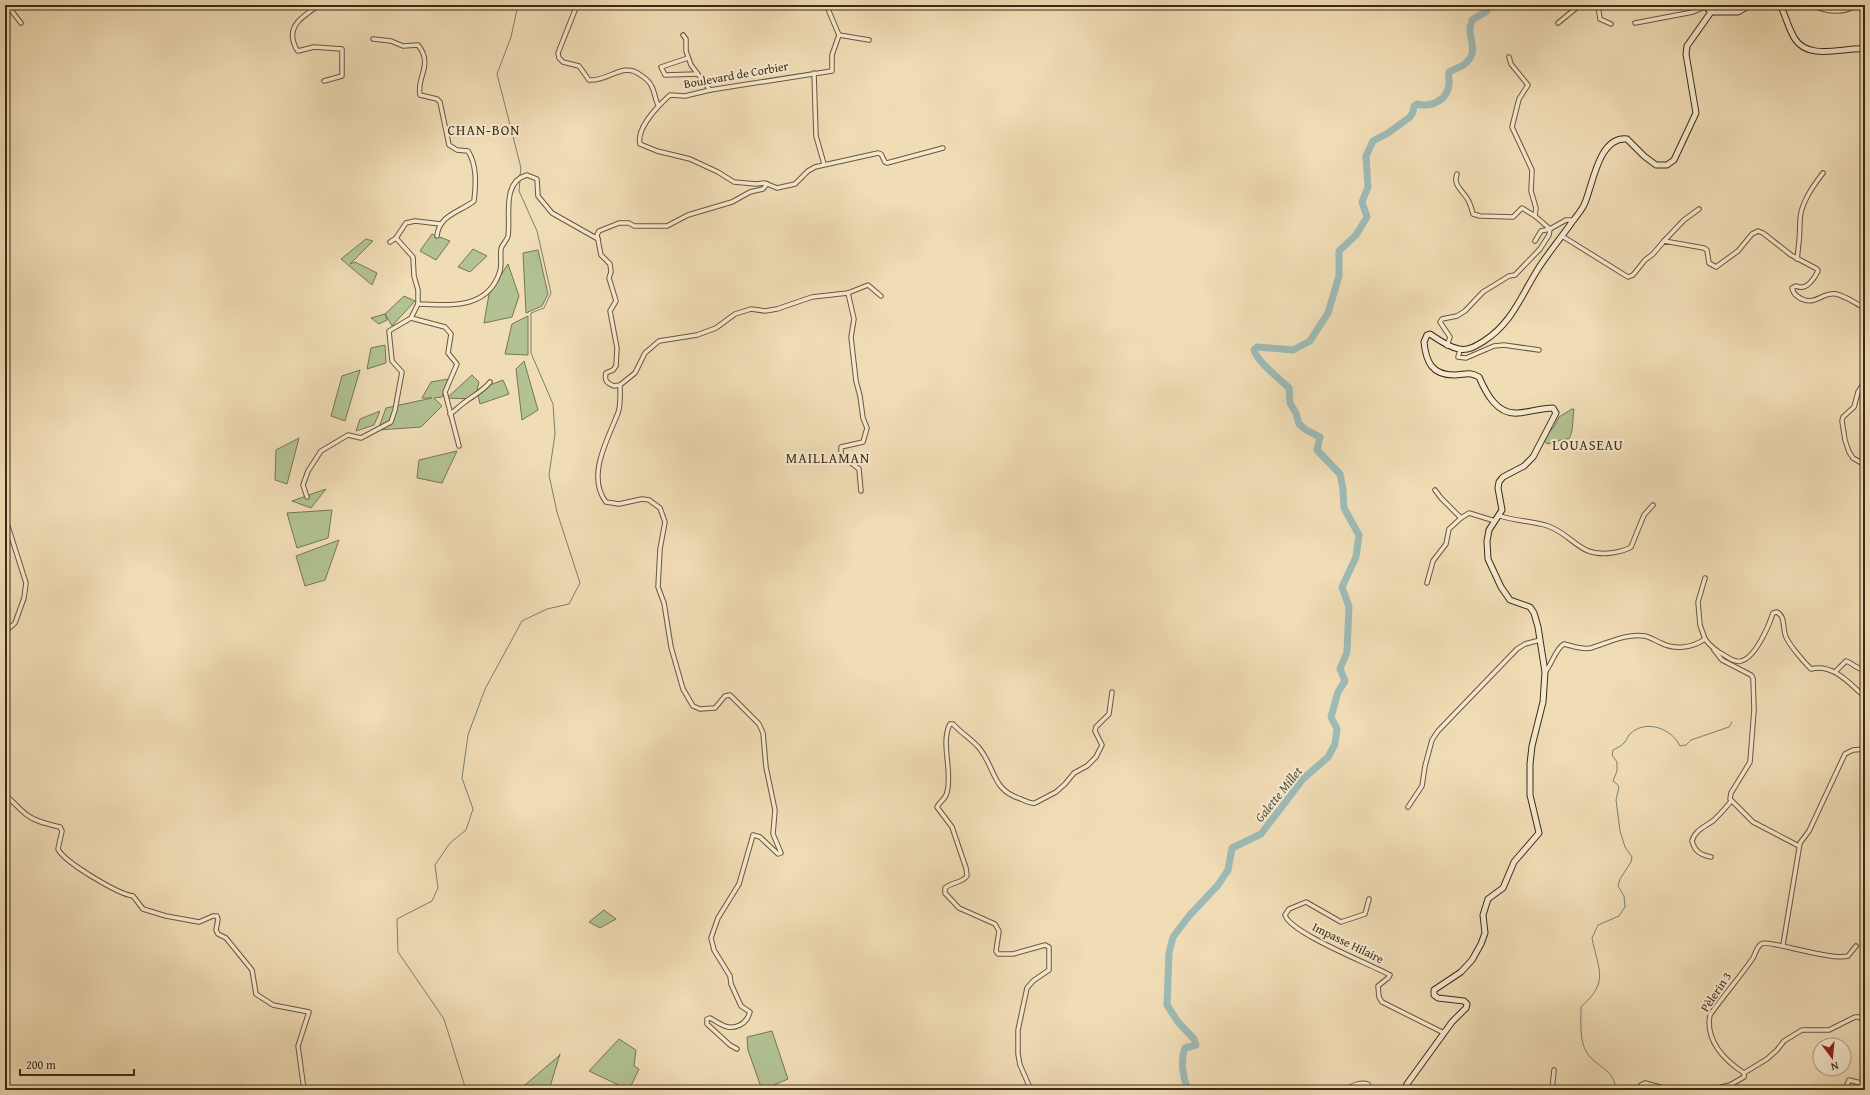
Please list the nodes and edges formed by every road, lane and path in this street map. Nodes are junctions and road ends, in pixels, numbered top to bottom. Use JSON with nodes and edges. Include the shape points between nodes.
{"nodes":[{"id":1,"x":7,"y":5,"type":"edge"},
{"id":2,"x":319,"y":5,"type":"edge"},
{"id":3,"x":577,"y":5,"type":"edge"},
{"id":4,"x":831,"y":5,"type":"edge"},
{"id":5,"x":1580,"y":5,"type":"edge"},
{"id":6,"x":1598,"y":5,"type":"edge"},
{"id":7,"x":1750,"y":5,"type":"edge"},
{"id":8,"x":1780,"y":5,"type":"edge"},
{"id":9,"x":1813,"y":5,"type":"edge"},
{"id":10,"x":1856,"y":5,"type":"edge"},
{"id":11,"x":1706,"y":6,"type":"edge"},
{"id":12,"x":1711,"y":12,"type":"junction"},
{"id":13,"x":21,"y":23,"type":"dead end"},
{"id":14,"x":1558,"y":23,"type":"dead end"},
{"id":15,"x":1635,"y":23,"type":"dead end"},
{"id":16,"x":1611,"y":24,"type":"dead end"},
{"id":17,"x":683,"y":35,"type":"dead end"},
{"id":18,"x":839,"y":35,"type":"junction"},
{"id":19,"x":373,"y":39,"type":"dead end"},
{"id":20,"x":869,"y":40,"type":"dead end"},
{"id":21,"x":1865,"y":49,"type":"edge"},
{"id":22,"x":1509,"y":57,"type":"dead end"},
{"id":23,"x":688,"y":58,"type":"junction"},
{"id":24,"x":814,"y":73,"type":"junction"},
{"id":25,"x":697,"y":74,"type":"junction"},
{"id":26,"x":342,"y":76,"type":"junction"},
{"id":27,"x":324,"y":80,"type":"dead end"},
{"id":28,"x":342,"y":81,"type":"dead end"},
{"id":29,"x":710,"y":90,"type":"junction"},
{"id":30,"x":658,"y":106,"type":"junction"},
{"id":31,"x":943,"y":148,"type":"dead end"},
{"id":32,"x":824,"y":164,"type":"junction"},
{"id":33,"x":1458,"y":174,"type":"dead end"},
{"id":34,"x":1823,"y":174,"type":"dead end"},
{"id":35,"x":767,"y":184,"type":"junction"},
{"id":36,"x":1699,"y":209,"type":"dead end"},
{"id":37,"x":1535,"y":216,"type":"junction"},
{"id":38,"x":1574,"y":220,"type":"junction"},
{"id":39,"x":441,"y":224,"type":"junction"},
{"id":40,"x":1550,"y":228,"type":"junction"},
{"id":41,"x":437,"y":236,"type":"dead end"},
{"id":42,"x":1562,"y":236,"type":"junction"},
{"id":43,"x":396,"y":238,"type":"junction"},
{"id":44,"x":598,"y":239,"type":"junction"},
{"id":45,"x":1535,"y":241,"type":"dead end"},
{"id":46,"x":1664,"y":241,"type":"junction"},
{"id":47,"x":390,"y":242,"type":"dead end"},
{"id":48,"x":1797,"y":259,"type":"junction"},
{"id":49,"x":848,"y":293,"type":"junction"},
{"id":50,"x":881,"y":296,"type":"dead end"},
{"id":51,"x":418,"y":304,"type":"junction"},
{"id":52,"x":1865,"y":308,"type":"edge"},
{"id":53,"x":411,"y":318,"type":"junction"},
{"id":54,"x":1447,"y":346,"type":"junction"},
{"id":55,"x":1460,"y":350,"type":"junction"},
{"id":56,"x":1539,"y":350,"type":"dead end"},
{"id":57,"x":1865,"y":381,"type":"edge"},
{"id":58,"x":490,"y":382,"type":"dead end"},
{"id":59,"x":620,"y":385,"type":"junction"},
{"id":60,"x":450,"y":414,"type":"junction"},
{"id":61,"x":459,"y":446,"type":"dead end"},
{"id":62,"x":1865,"y":465,"type":"edge"},
{"id":63,"x":1435,"y":490,"type":"dead end"},
{"id":64,"x":861,"y":491,"type":"dead end"},
{"id":65,"x":307,"y":497,"type":"dead end"},
{"id":66,"x":1653,"y":506,"type":"dead end"},
{"id":67,"x":1500,"y":516,"type":"junction"},
{"id":68,"x":5,"y":517,"type":"edge"},
{"id":69,"x":1461,"y":518,"type":"junction"},
{"id":70,"x":1495,"y":521,"type":"junction"},
{"id":71,"x":1706,"y":578,"type":"dead end"},
{"id":72,"x":1427,"y":583,"type":"dead end"},
{"id":73,"x":5,"y":632,"type":"edge"},
{"id":74,"x":1705,"y":639,"type":"junction"},
{"id":75,"x":1540,"y":640,"type":"junction"},
{"id":76,"x":1712,"y":648,"type":"junction"},
{"id":77,"x":1865,"y":670,"type":"edge"},
{"id":78,"x":1545,"y":672,"type":"junction"},
{"id":79,"x":1835,"y":672,"type":"junction"},
{"id":80,"x":1112,"y":692,"type":"dead end"},
{"id":81,"x":1865,"y":697,"type":"edge"},
{"id":82,"x":1865,"y":749,"type":"edge"},
{"id":83,"x":5,"y":795,"type":"edge"},
{"id":84,"x":1731,"y":801,"type":"junction"},
{"id":85,"x":1408,"y":807,"type":"dead end"},
{"id":86,"x":1799,"y":846,"type":"junction"},
{"id":87,"x":1711,"y":857,"type":"dead end"},
{"id":88,"x":1370,"y":898,"type":"dead end"},
{"id":89,"x":1783,"y":946,"type":"junction"},
{"id":90,"x":1856,"y":946,"type":"dead end"},
{"id":91,"x":1865,"y":1022,"type":"edge"},
{"id":92,"x":1444,"y":1033,"type":"junction"},
{"id":93,"x":737,"y":1049,"type":"dead end"},
{"id":94,"x":1554,"y":1070,"type":"dead end"},
{"id":95,"x":1744,"y":1073,"type":"junction"},
{"id":96,"x":1865,"y":1084,"type":"edge"},
{"id":97,"x":1367,"y":1089,"type":"edge"},
{"id":98,"x":304,"y":1090,"type":"edge"},
{"id":99,"x":1031,"y":1090,"type":"edge"},
{"id":100,"x":1343,"y":1090,"type":"edge"},
{"id":101,"x":1353,"y":1090,"type":"edge"},
{"id":102,"x":1405,"y":1090,"type":"edge"},
{"id":103,"x":1552,"y":1090,"type":"edge"},
{"id":104,"x":1641,"y":1090,"type":"edge"},
{"id":105,"x":1671,"y":1090,"type":"edge"},
{"id":106,"x":1709,"y":1090,"type":"edge"},
{"id":107,"x":1850,"y":1090,"type":"edge"}],
"edges":[{"from":1,"to":13,"type":"street"},
{"from":2,"to":26,"type":"street","via":[[293,26],[293,42],[298,51],[314,47],[342,49]]},
{"from":3,"to":30,"type":"street","via":[[558,53],[559,58],[563,62],[579,66],[589,80],[633,69],[652,86]]},
{"from":4,"to":18,"type":"street","via":[[828,9]]},
{"from":5,"to":14,"type":"street"},
{"from":6,"to":16,"type":"street","via":[[1600,19]]},
{"from":7,"to":12,"type":"street","via":[[1738,12]]},
{"from":8,"to":21,"type":"street","via":[[1796,40],[1811,51]]},
{"from":9,"to":10,"type":"street","via":[[1827,11],[1851,9]]},
{"from":11,"to":12,"type":"street"},
{"from":11,"to":15,"type":"street","via":[[1693,12]]},
{"from":12,"to":38,"type":"street","via":[[1688,46],[1686,54],[1696,113],[1674,160],[1666,165],[1656,165],[1627,140],[1618,140],[1610,144],[1595,171],[1584,205]]},
{"from":17,"to":23,"type":"street","via":[[686,39]]},
{"from":18,"to":20,"type":"street"},
{"from":18,"to":24,"type":"street","name":"Boulevard de Corbier","via":[[832,55],[832,71]]},
{"from":19,"to":39,"type":"street","via":[[391,41],[403,46],[418,45],[424,54],[425,66],[420,95],[440,102],[449,145],[457,150],[468,151],[471,156],[475,177],[474,201],[446,217]]},
{"from":22,"to":37,"type":"street","via":[[1511,64],[1528,85],[1519,99],[1512,127],[1532,170]]},
{"from":23,"to":25,"type":"street"},
{"from":23,"to":25,"type":"street","via":[[660,67],[665,75]]},
{"from":24,"to":29,"type":"street","name":"Boulevard de Corbier"},
{"from":24,"to":32,"type":"street","via":[[816,136]]},
{"from":25,"to":29,"type":"street"},
{"from":26,"to":27,"type":"street"},
{"from":26,"to":28,"type":"street"},
{"from":29,"to":30,"type":"street","name":"Boulevard de Corbier","via":[[685,96],[670,95]]},
{"from":30,"to":35,"type":"street","via":[[641,131],[640,144],[690,159],[734,182]]},
{"from":31,"to":32,"type":"street","via":[[888,163],[878,153]]},
{"from":32,"to":35,"type":"street","via":[[808,171],[795,184],[777,188]]},
{"from":33,"to":37,"type":"street","via":[[1458,188],[1467,198],[1474,214],[1512,217],[1522,208]]},
{"from":34,"to":48,"type":"street","via":[[1812,188],[1803,209]]},
{"from":35,"to":44,"type":"street","via":[[763,189],[750,192],[732,202],[688,215],[667,226],[634,226],[619,223],[599,231]]},
{"from":36,"to":46,"type":"street"},
{"from":37,"to":40,"type":"street"},
{"from":38,"to":40,"type":"street","via":[[1566,220]]},
{"from":38,"to":42,"type":"street"},
{"from":39,"to":41,"type":"street"},
{"from":39,"to":43,"type":"street","via":[[415,221],[406,223]]},
{"from":40,"to":45,"type":"street","via":[[1541,231]]},
{"from":40,"to":54,"type":"street","via":[[1549,235],[1540,249],[1515,275],[1483,292],[1457,316],[1442,319],[1441,326],[1450,337]]},
{"from":42,"to":46,"type":"street","via":[[1628,277],[1633,276]]},
{"from":42,"to":55,"type":"street","via":[[1496,333],[1474,347]]},
{"from":43,"to":47,"type":"street"},
{"from":43,"to":51,"type":"street","via":[[413,257]]},
{"from":44,"to":51,"type":"street","via":[[552,212],[538,196],[537,179],[529,175],[523,176],[518,178],[511,189],[508,238],[501,248],[500,270],[487,292],[464,304]]},
{"from":44,"to":59,"type":"street","via":[[601,255],[610,264],[609,278],[616,300],[610,311],[617,348],[616,366],[606,373],[605,378],[607,383]]},
{"from":46,"to":48,"type":"street","via":[[1704,248],[1707,250],[1708,263],[1716,267],[1738,251],[1752,234],[1758,231]]},
{"from":48,"to":52,"type":"street","via":[[1818,271],[1806,286],[1793,288],[1794,294],[1813,301],[1828,294],[1836,294]]},
{"from":49,"to":50,"type":"street","via":[[868,285]]},
{"from":49,"to":59,"type":"street","via":[[812,297],[765,311],[751,309],[735,314],[716,328],[697,335],[659,341],[645,353],[635,373]]},
{"from":49,"to":64,"type":"street","via":[[854,319],[851,337],[856,381],[867,428],[863,442],[841,447],[841,455],[858,469]]},
{"from":51,"to":53,"type":"street"},
{"from":53,"to":60,"type":"street","via":[[445,328],[451,334],[448,353],[457,364],[445,392]]},
{"from":53,"to":65,"type":"street","via":[[389,331],[392,361],[402,372],[391,422],[361,438],[348,435],[321,451],[308,471],[303,485]]},
{"from":54,"to":55,"type":"street"},
{"from":54,"to":67,"type":"street","via":[[1430,334],[1425,338],[1425,354],[1434,369],[1444,374],[1470,373],[1479,377],[1488,396],[1506,411],[1516,413],[1553,408],[1556,413],[1533,457],[1499,482],[1498,493],[1502,510]]},
{"from":55,"to":56,"type":"street","via":[[1458,357],[1462,358],[1494,346]]},
{"from":57,"to":62,"type":"street","via":[[1858,392],[1854,407],[1842,421],[1849,452],[1853,458]]},
{"from":58,"to":60,"type":"street"},
{"from":59,"to":93,"type":"street","via":[[618,412],[599,463],[598,479],[602,495],[606,502],[619,504],[648,500],[660,508],[663,514],[665,522],[660,549],[658,588],[664,603],[671,647],[683,688],[693,706],[700,709],[715,708],[726,696],[730,696],[759,724],[763,733],[766,767],[775,810],[773,834],[781,853],[778,854],[760,836],[753,835],[739,884],[718,918],[711,938],[714,950],[730,976],[741,1006],[750,1012],[744,1023],[734,1029],[710,1018],[707,1019],[707,1024]]},
{"from":60,"to":61,"type":"street"},
{"from":63,"to":69,"type":"street"},
{"from":66,"to":67,"type":"street","via":[[1644,515],[1631,547],[1603,554],[1593,554],[1584,550],[1549,527]]},
{"from":67,"to":70,"type":"street"},
{"from":68,"to":73,"type":"street","via":[[26,583],[24,598],[15,623]]},
{"from":69,"to":70,"type":"street","via":[[1469,513]]},
{"from":69,"to":72,"type":"street","via":[[1449,529],[1446,544],[1433,561]]},
{"from":70,"to":75,"type":"street","via":[[1489,530],[1487,541],[1490,564],[1510,600],[1530,607],[1534,613]]},
{"from":71,"to":74,"type":"street","via":[[1698,602],[1700,625]]},
{"from":74,"to":76,"type":"street"},
{"from":74,"to":78,"type":"street","via":[[1685,647],[1673,647],[1644,636],[1622,638],[1590,648],[1576,648],[1564,644],[1557,650],[1553,662]]},
{"from":75,"to":78,"type":"street"},
{"from":75,"to":85,"type":"street","via":[[1517,649],[1438,731],[1432,740],[1422,786]]},
{"from":76,"to":79,"type":"street","via":[[1734,661],[1747,659],[1754,653],[1773,613],[1777,612],[1781,614],[1784,622],[1786,638],[1807,665],[1811,669],[1822,667]]},
{"from":76,"to":84,"type":"street","via":[[1722,660],[1753,678],[1754,710],[1750,762],[1731,793]]},
{"from":77,"to":79,"type":"street","via":[[1857,669],[1846,661]]},
{"from":78,"to":92,"type":"street","via":[[1530,764],[1530,795],[1539,833],[1514,862],[1503,888],[1488,899],[1483,915],[1484,933],[1472,960],[1461,972],[1434,990],[1434,995],[1438,998],[1457,999],[1467,1004]]},
{"from":79,"to":81,"type":"street"},
{"from":80,"to":99,"type":"street","via":[[1109,714],[1096,727],[1102,745],[1096,757],[1074,773],[1056,792],[1035,804],[1011,796],[1001,789],[979,748],[953,724],[948,727],[948,791],[937,807],[952,827],[967,876],[964,880],[948,885],[945,893],[959,908],[995,924],[999,931],[996,951],[998,954],[1013,954],[1045,945],[1050,951],[1049,970],[1027,988],[1018,1030],[1020,1065]]},
{"from":82,"to":86,"type":"street","via":[[1845,754]]},
{"from":83,"to":98,"type":"street","via":[[26,814],[41,823],[60,827],[62,831],[58,849],[66,859],[122,894],[133,896],[143,909],[199,922],[217,916],[216,930],[226,938],[252,970],[256,994],[273,1005],[309,1012],[298,1046]]},
{"from":84,"to":86,"type":"street","via":[[1753,822]]},
{"from":84,"to":87,"type":"street","via":[[1693,837],[1692,842],[1696,850]]},
{"from":86,"to":89,"type":"street"},
{"from":88,"to":92,"type":"street","name":"Impasse Hilaire","via":[[1365,914],[1341,922],[1306,902],[1289,910],[1285,915],[1286,920],[1336,950],[1390,975],[1378,986],[1382,1002]]},
{"from":89,"to":90,"type":"street","via":[[1839,958],[1848,956]]},
{"from":89,"to":95,"type":"street","name":"Pèlerin 3","via":[[1760,944],[1710,1015],[1708,1026],[1718,1050]]},
{"from":91,"to":95,"type":"street","via":[[1855,1017],[1829,1030],[1802,1030]]},
{"from":92,"to":102,"type":"street"},
{"from":94,"to":103,"type":"street"},
{"from":95,"to":106,"type":"street","via":[[1744,1077],[1730,1085]]},
{"from":96,"to":107,"type":"street","via":[[1849,1080],[1847,1085]]},
{"from":97,"to":100,"type":"street","via":[[1368,1084],[1358,1083]]},
{"from":97,"to":101,"type":"street"},
{"from":104,"to":105,"type":"street","via":[[1645,1082]]}]}
